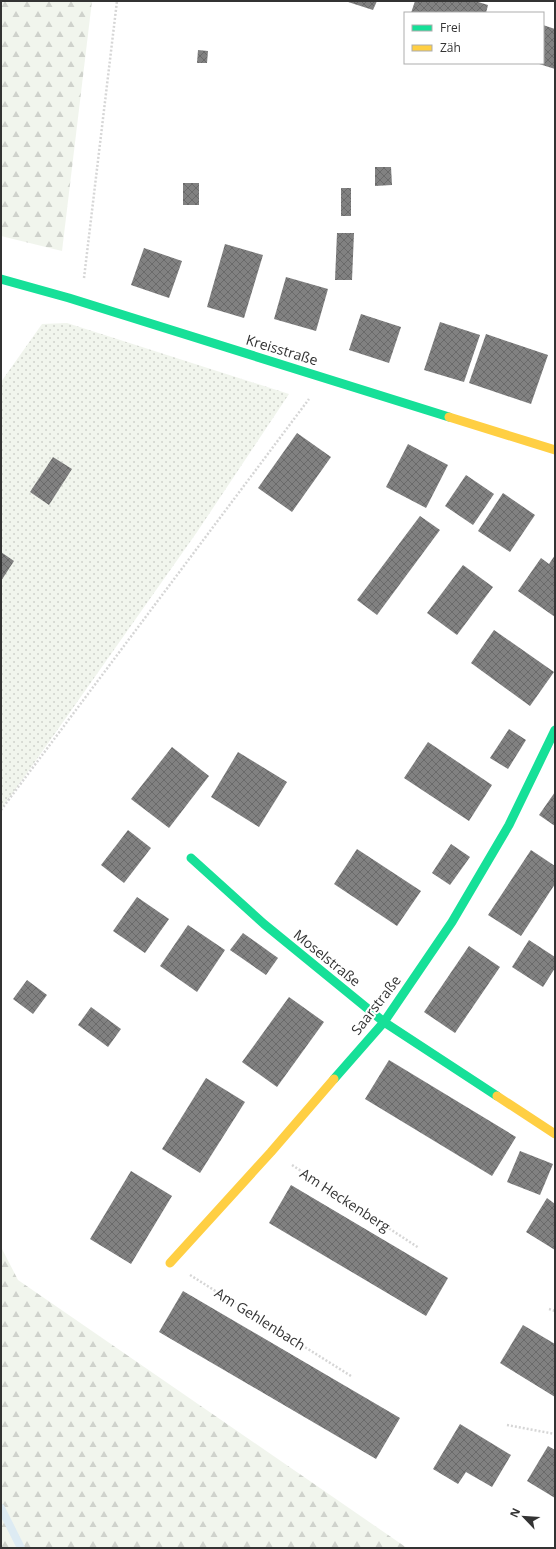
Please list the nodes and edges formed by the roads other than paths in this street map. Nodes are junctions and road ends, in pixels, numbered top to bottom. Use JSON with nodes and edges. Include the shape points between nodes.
{"nodes":[{"id":1,"x":1,"y":279,"type":"edge"},
{"id":2,"x":555,"y":450,"type":"edge"},
{"id":3,"x":555,"y":730,"type":"edge"},
{"id":4,"x":191,"y":858,"type":"dead end"},
{"id":5,"x":384,"y":1022,"type":"junction"},
{"id":6,"x":555,"y":1134,"type":"edge"},
{"id":7,"x":170,"y":1263,"type":"road end"}],
"edges":[{"from":1,"to":2,"type":"street","name":"Kreisstraße"},
{"from":3,"to":5,"type":"street","name":"Saarstraße","via":[[509,825],[452,922]]},
{"from":4,"to":5,"type":"street","name":"Moselstraße","via":[[264,924]]},
{"from":5,"to":6,"type":"street","name":"Moselstraße"},
{"from":5,"to":7,"type":"street","name":"Saarstraße"}]}
